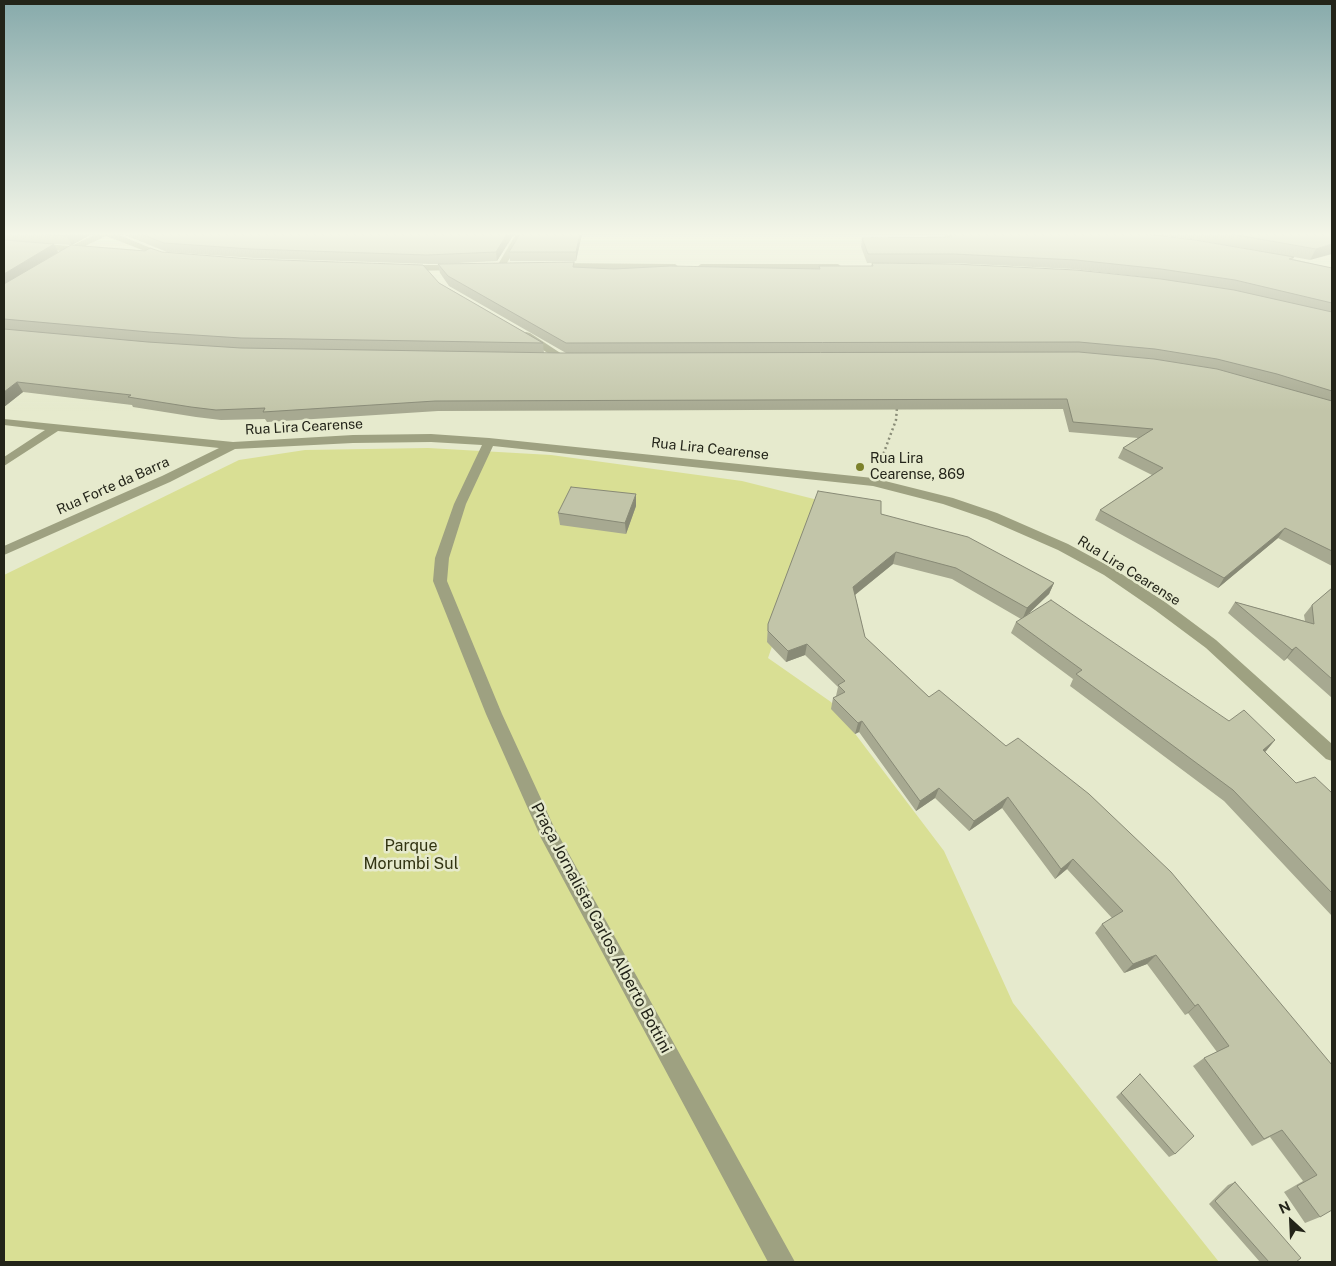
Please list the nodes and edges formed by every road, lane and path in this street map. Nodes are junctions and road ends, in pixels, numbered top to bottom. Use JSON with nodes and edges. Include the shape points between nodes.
{"nodes":[{"id":1,"x":519,"y":331,"type":"edge"},
{"id":2,"x":543,"y":358,"type":"edge"},
{"id":3,"x":897,"y":401,"type":"edge"},
{"id":4,"x":4,"y":422,"type":"edge"},
{"id":5,"x":56,"y":427,"type":"junction"},
{"id":6,"x":489,"y":442,"type":"junction"},
{"id":7,"x":233,"y":446,"type":"junction"},
{"id":8,"x":4,"y":462,"type":"edge"},
{"id":9,"x":873,"y":482,"type":"junction"},
{"id":10,"x":4,"y":551,"type":"edge"},
{"id":11,"x":1332,"y":754,"type":"edge"},
{"id":12,"x":782,"y":1262,"type":"edge"}],
"edges":[{"from":1,"to":2,"type":"street","via":[[568,358]]},
{"from":3,"to":9,"type":"path","via":[[896,420]]},
{"from":4,"to":5,"type":"street","name":"Rua Lira Cearense"},
{"from":5,"to":7,"type":"street","name":"Rua Lira Cearense"},
{"from":5,"to":8,"type":"street"},
{"from":6,"to":7,"type":"street","name":"Rua Lira Cearense","via":[[431,438],[353,439]]},
{"from":6,"to":9,"type":"street","name":"Rua Lira Cearense"},
{"from":6,"to":12,"type":"street","name":"Praça Jornalista Carlos Alberto Bottini","via":[[460,504],[442,558],[440,581],[547,832]]},
{"from":7,"to":10,"type":"street","name":"Rua Forte da Barra"},
{"from":9,"to":11,"type":"street","name":"Rua Lira Cearense","via":[[992,516],[1063,547],[1109,572],[1211,644]]}]}
